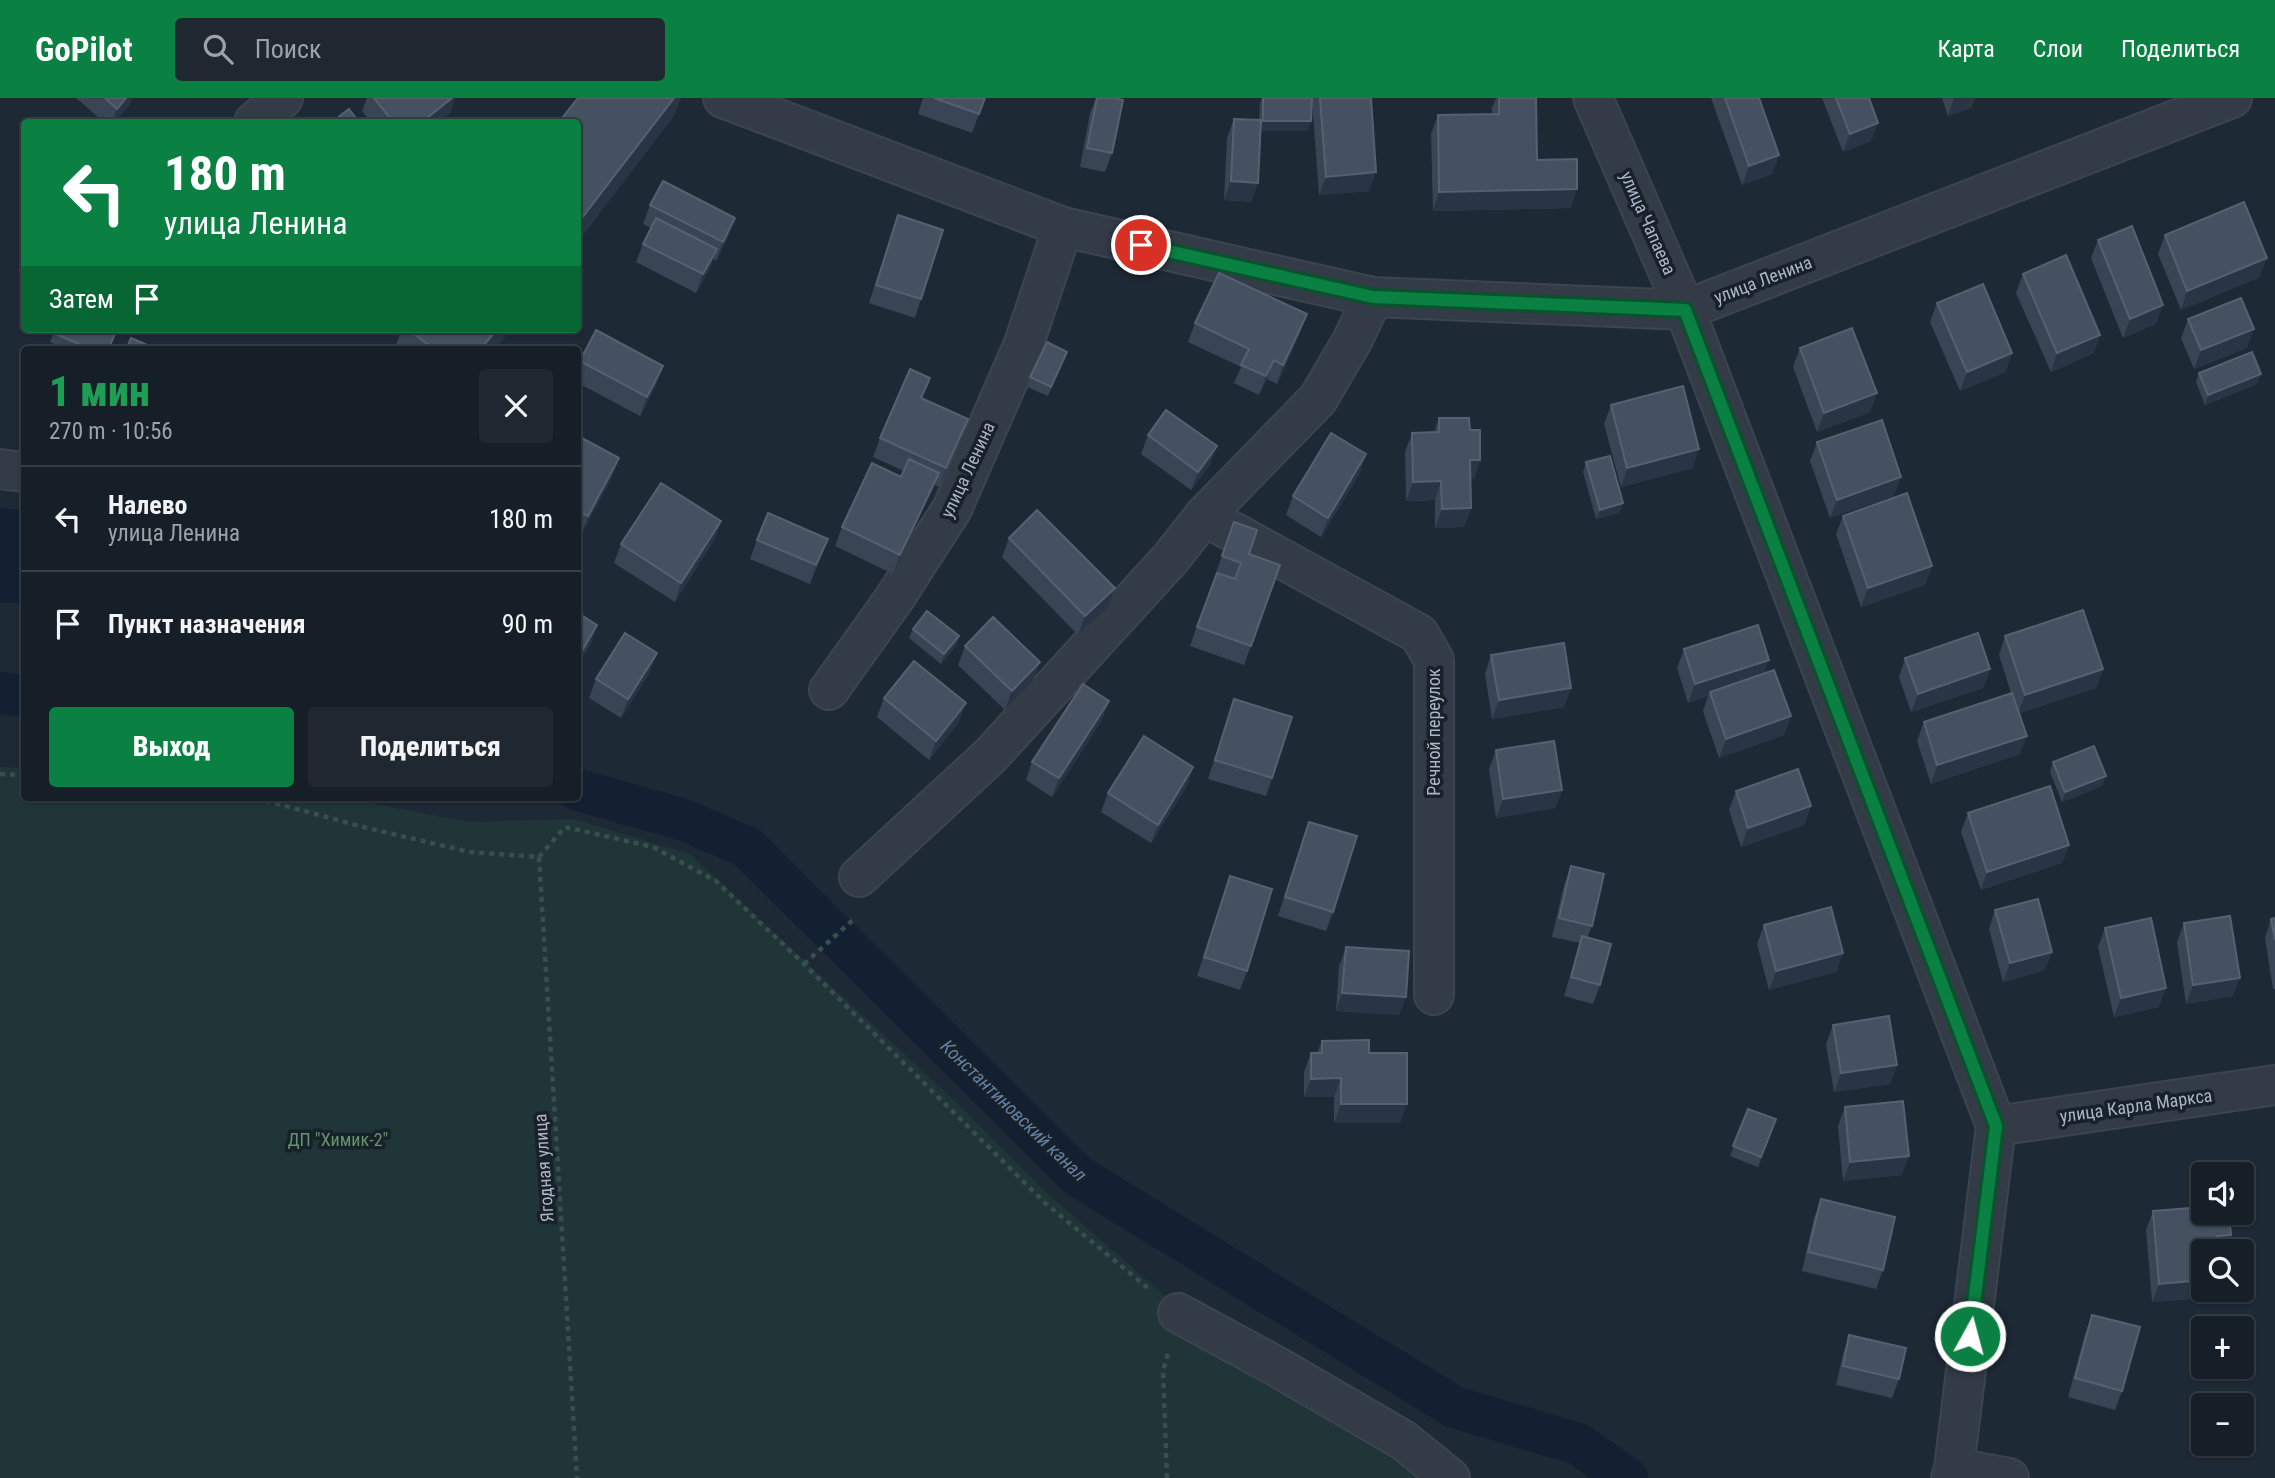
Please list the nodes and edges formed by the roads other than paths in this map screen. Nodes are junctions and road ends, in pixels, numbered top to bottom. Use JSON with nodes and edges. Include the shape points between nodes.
{"nodes":[{"id":1,"x":283,"y":98,"type":"edge"},
{"id":2,"x":723,"y":98,"type":"edge"},
{"id":3,"x":1593,"y":98,"type":"edge"},
{"id":4,"x":2232,"y":98,"type":"edge"},
{"id":5,"x":258,"y":119,"type":"edge"},
{"id":6,"x":1063,"y":227,"type":"junction"},
{"id":7,"x":1373,"y":297,"type":"junction"},
{"id":8,"x":1685,"y":310,"type":"junction"},
{"id":9,"x":0,"y":469,"type":"edge"},
{"id":10,"x":21,"y":472,"type":"edge"},
{"id":11,"x":1204,"y":516,"type":"junction"},
{"id":12,"x":829,"y":690,"type":"dead end"},
{"id":13,"x":859,"y":877,"type":"dead end"},
{"id":14,"x":1434,"y":995,"type":"dead end"},
{"id":15,"x":2275,"y":1085,"type":"edge"},
{"id":16,"x":1996,"y":1126,"type":"junction"},
{"id":17,"x":1178,"y":1313,"type":"road end"},
{"id":18,"x":1953,"y":1473,"type":"edge"},
{"id":19,"x":1450,"y":1478,"type":"edge"},
{"id":20,"x":2009,"y":1478,"type":"edge"}],
"edges":[{"from":1,"to":5,"type":"street"},
{"from":2,"to":6,"type":"street","name":"улица Ленина"},
{"from":3,"to":8,"type":"street","name":"улица Чапаева"},
{"from":4,"to":8,"type":"street","name":"улица Ленина"},
{"from":6,"to":7,"type":"street","name":"улица Ленина"},
{"from":6,"to":12,"type":"street","name":"улица Ленина","via":[[1023,346],[952,509]]},
{"from":7,"to":8,"type":"street","name":"улица Ленина"},
{"from":7,"to":11,"type":"street","via":[[1318,399]]},
{"from":8,"to":16,"type":"street","name":"улица Чапаева"},
{"from":9,"to":10,"type":"street"},
{"from":11,"to":13,"type":"street","via":[[991,755]]},
{"from":11,"to":14,"type":"street","name":"Речной переулок","via":[[1419,634],[1434,660]]},
{"from":15,"to":16,"type":"street","name":"улица Карла Маркса"},
{"from":16,"to":18,"type":"street","name":"улица Чапаева"},
{"from":17,"to":19,"type":"street","via":[[1403,1440]]},
{"from":18,"to":20,"type":"street"}]}
